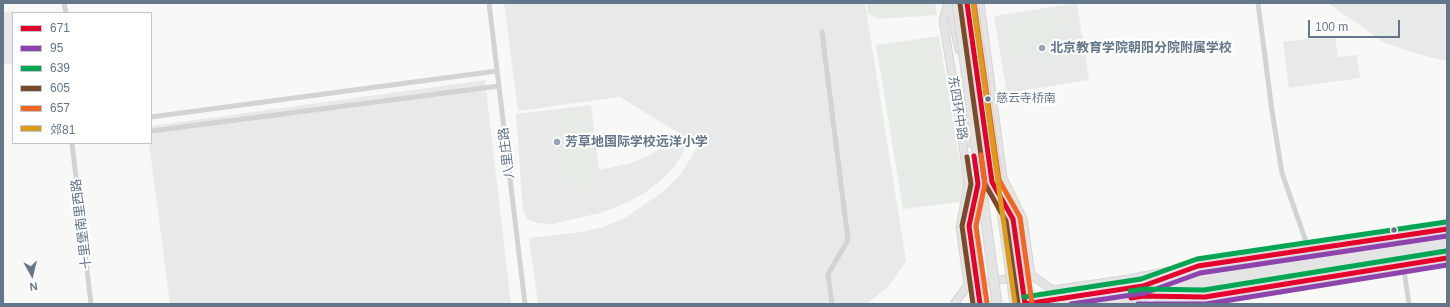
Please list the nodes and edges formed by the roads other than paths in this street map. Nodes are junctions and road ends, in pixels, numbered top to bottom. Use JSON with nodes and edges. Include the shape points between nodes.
{"nodes":[{"id":1,"x":489,"y":3,"type":"edge"},
{"id":2,"x":948,"y":3,"type":"edge"},
{"id":3,"x":1258,"y":3,"type":"edge"},
{"id":4,"x":973,"y":4,"type":"edge"},
{"id":5,"x":956,"y":5,"type":"edge"},
{"id":6,"x":944,"y":25,"type":"junction"},
{"id":7,"x":822,"y":32,"type":"dead end"},
{"id":8,"x":958,"y":41,"type":"junction"},
{"id":9,"x":497,"y":71,"type":"junction"},
{"id":10,"x":499,"y":86,"type":"junction"},
{"id":11,"x":967,"y":112,"type":"junction"},
{"id":12,"x":152,"y":117,"type":"edge"},
{"id":13,"x":961,"y":129,"type":"junction"},
{"id":14,"x":152,"y":131,"type":"edge"},
{"id":15,"x":72,"y":144,"type":"edge"},
{"id":16,"x":972,"y":144,"type":"junction"},
{"id":17,"x":1447,"y":229,"type":"edge"},
{"id":18,"x":1399,"y":237,"type":"junction"},
{"id":19,"x":1447,"y":240,"type":"edge"},
{"id":20,"x":1447,"y":246,"type":"edge"},
{"id":21,"x":1401,"y":249,"type":"junction"},
{"id":22,"x":1310,"y":250,"type":"junction"},
{"id":23,"x":1447,"y":258,"type":"edge"},
{"id":24,"x":1403,"y":265,"type":"junction"},
{"id":25,"x":1198,"y":266,"type":"junction"},
{"id":26,"x":1031,"y":275,"type":"junction"},
{"id":27,"x":968,"y":285,"type":"junction"},
{"id":28,"x":1143,"y":286,"type":"junction"},
{"id":29,"x":1053,"y":290,"type":"junction"},
{"id":30,"x":1144,"y":296,"type":"junction"},
{"id":31,"x":1205,"y":297,"type":"junction"},
{"id":32,"x":91,"y":304,"type":"edge"},
{"id":33,"x":525,"y":304,"type":"edge"},
{"id":34,"x":832,"y":304,"type":"edge"},
{"id":35,"x":952,"y":304,"type":"edge"},
{"id":36,"x":980,"y":304,"type":"edge"},
{"id":37,"x":997,"y":304,"type":"edge"},
{"id":38,"x":1015,"y":304,"type":"edge"},
{"id":39,"x":1025,"y":304,"type":"edge"},
{"id":40,"x":1055,"y":304,"type":"edge"},
{"id":41,"x":1092,"y":304,"type":"edge"},
{"id":42,"x":1157,"y":304,"type":"edge"},
{"id":43,"x":1409,"y":304,"type":"edge"}],
"edges":[{"from":1,"to":9,"type":"street","name":"八里庄路"},
{"from":2,"to":6,"type":"street","name":"东四环中路"},
{"from":2,"to":8,"type":"street","name":"东四环中路"},
{"from":3,"to":22,"type":"street","via":[[1282,173]]},
{"from":4,"to":26,"type":"street","via":[[981,18],[1003,178],[1023,219]]},
{"from":4,"to":38,"type":"highway","bridge":true},
{"from":4,"to":39,"type":"street","name":"东四环中路","bridge":true,"via":[[992,182],[1013,219]]},
{"from":5,"to":37,"type":"highway","bridge":true},
{"from":6,"to":8,"type":"street"},
{"from":6,"to":13,"type":"street","name":"东四环中路"},
{"from":7,"to":34,"type":"street","via":[[848,240],[828,274]]},
{"from":8,"to":11,"type":"street","name":"东四环中路"},
{"from":9,"to":10,"type":"street","name":"八里庄路"},
{"from":9,"to":12,"type":"street"},
{"from":10,"to":14,"type":"street"},
{"from":10,"to":33,"type":"street","name":"八里庄路"},
{"from":11,"to":13,"type":"street"},
{"from":11,"to":16,"type":"street","name":"东四环中路"},
{"from":13,"to":16,"type":"street"},
{"from":13,"to":27,"type":"street","name":"东四环中路","via":[[968,185],[960,227]]},
{"from":15,"to":32,"type":"street","name":"十里堡南里西路"},
{"from":16,"to":36,"type":"street","name":"东四环中路","bridge":true,"via":[[978,184],[969,226]]},
{"from":17,"to":18,"type":"street"},
{"from":18,"to":21,"type":"street"},
{"from":18,"to":22,"type":"street"},
{"from":19,"to":21,"type":"highway"},
{"from":20,"to":21,"type":"highway"},
{"from":21,"to":24,"type":"street"},
{"from":21,"to":28,"type":"highway"},
{"from":21,"to":30,"type":"highway"},
{"from":22,"to":25,"type":"street"},
{"from":23,"to":24,"type":"street"},
{"from":24,"to":31,"type":"street"},
{"from":24,"to":43,"type":"street"},
{"from":25,"to":28,"type":"highway"},
{"from":25,"to":29,"type":"street"},
{"from":26,"to":27,"type":"street"},
{"from":26,"to":29,"type":"street"},
{"from":27,"to":35,"type":"street"},
{"from":28,"to":39,"type":"highway","bridge":true},
{"from":29,"to":40,"type":"street"},
{"from":30,"to":31,"type":"highway"},
{"from":30,"to":41,"type":"highway"},
{"from":31,"to":42,"type":"street"}]}
